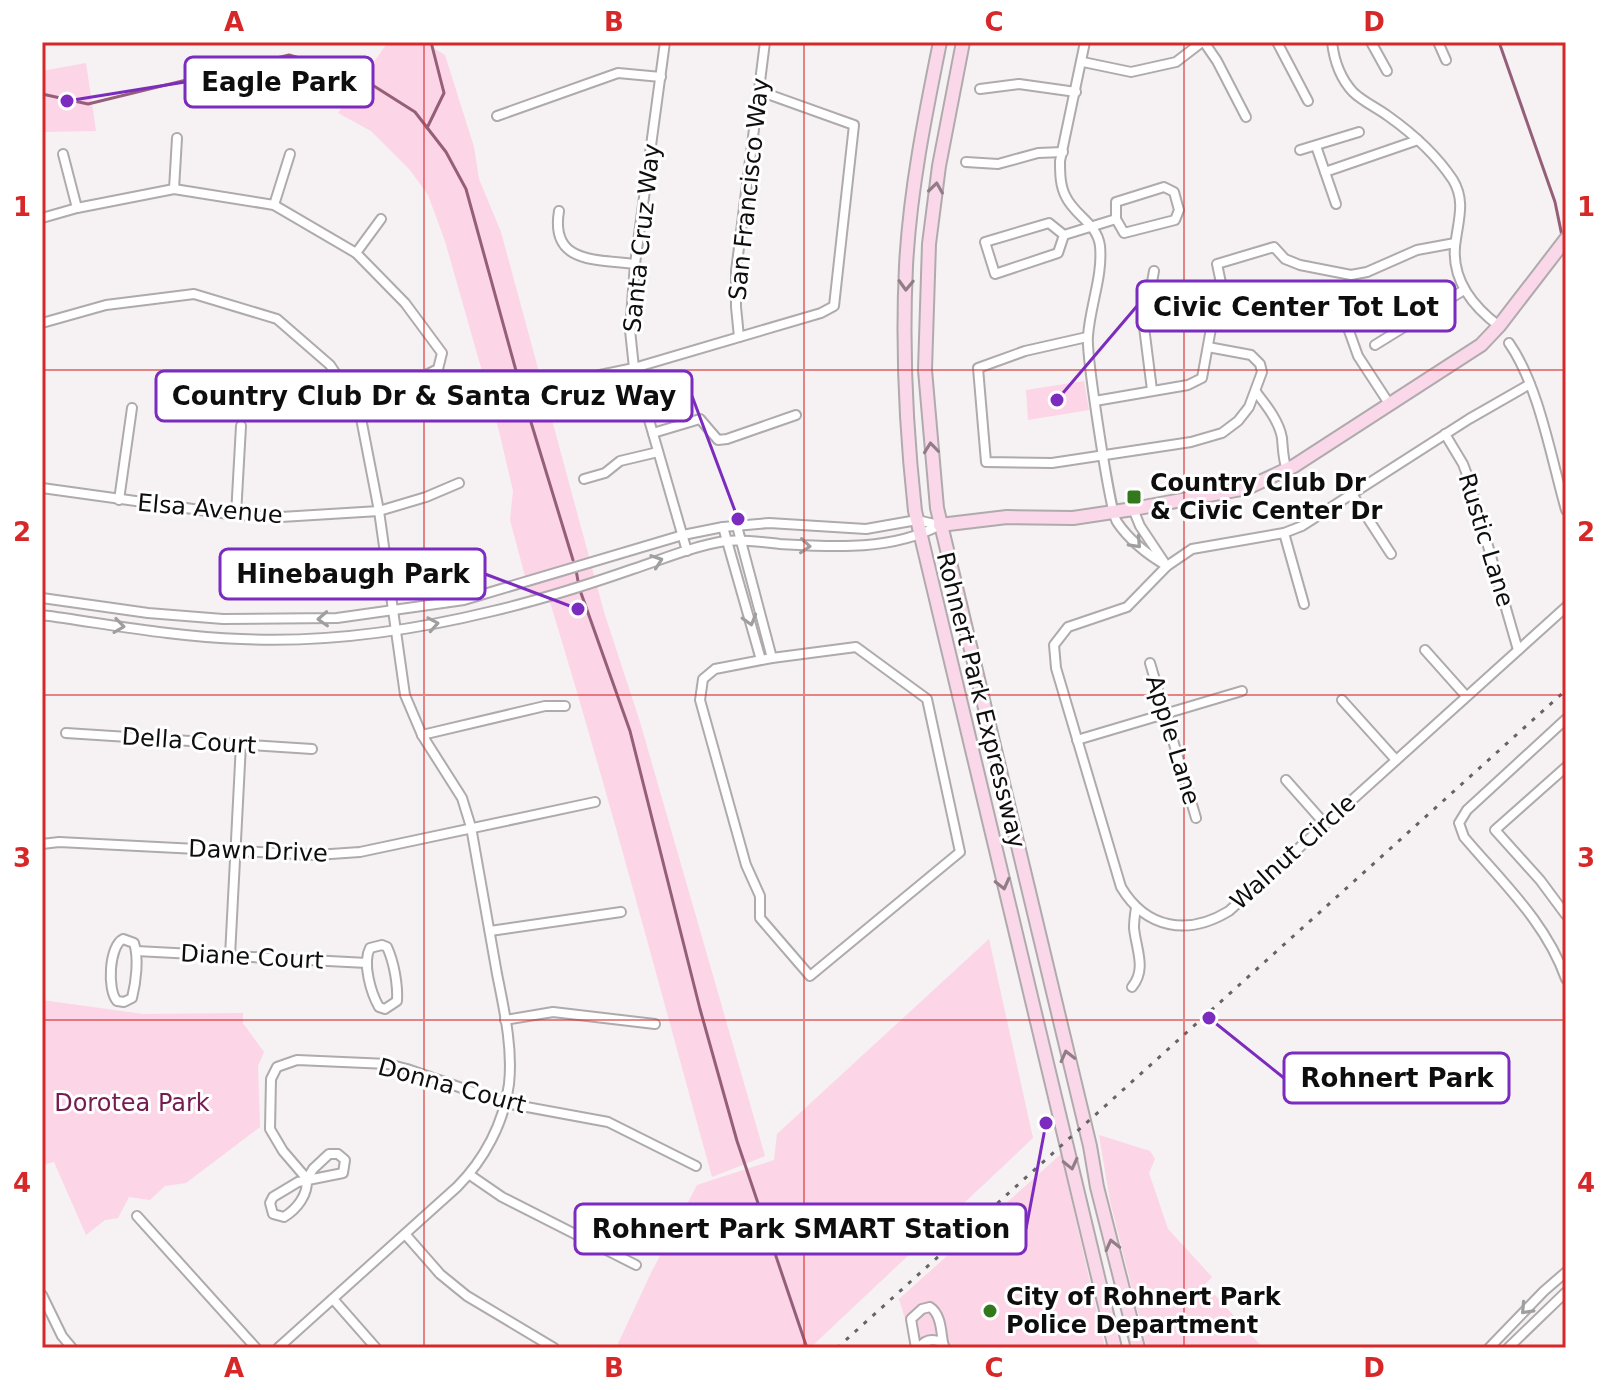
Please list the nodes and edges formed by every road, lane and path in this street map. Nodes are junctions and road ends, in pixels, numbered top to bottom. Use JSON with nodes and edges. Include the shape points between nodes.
{"nodes":[{"id":1,"x":665,"y":42,"type":"edge"},
{"id":2,"x":765,"y":42,"type":"edge"},
{"id":3,"x":940,"y":42,"type":"edge"},
{"id":4,"x":963,"y":42,"type":"edge"},
{"id":5,"x":1085,"y":42,"type":"edge"},
{"id":6,"x":1203,"y":42,"type":"edge"},
{"id":7,"x":1277,"y":42,"type":"edge"},
{"id":8,"x":1332,"y":42,"type":"edge"},
{"id":9,"x":1371,"y":42,"type":"edge"},
{"id":10,"x":1438,"y":42,"type":"edge"},
{"id":11,"x":1446,"y":60,"type":"dead end"},
{"id":12,"x":1083,"y":62,"type":"junction"},
{"id":13,"x":1387,"y":71,"type":"dead end"},
{"id":14,"x":661,"y":77,"type":"junction"},
{"id":15,"x":980,"y":89,"type":"dead end"},
{"id":16,"x":759,"y":91,"type":"junction"},
{"id":17,"x":1076,"y":92,"type":"junction"},
{"id":18,"x":1308,"y":101,"type":"dead end"},
{"id":19,"x":497,"y":116,"type":"dead end"},
{"id":20,"x":1246,"y":117,"type":"dead end"},
{"id":21,"x":1359,"y":132,"type":"dead end"},
{"id":22,"x":177,"y":138,"type":"dead end"},
{"id":23,"x":1418,"y":140,"type":"junction"},
{"id":24,"x":1316,"y":146,"type":"junction"},
{"id":25,"x":1300,"y":150,"type":"dead end"},
{"id":26,"x":1063,"y":152,"type":"junction"},
{"id":27,"x":63,"y":154,"type":"dead end"},
{"id":28,"x":290,"y":154,"type":"dead end"},
{"id":29,"x":966,"y":162,"type":"dead end"},
{"id":30,"x":1325,"y":172,"type":"junction"},
{"id":31,"x":174,"y":189,"type":"junction"},
{"id":32,"x":1336,"y":204,"type":"dead end"},
{"id":33,"x":274,"y":205,"type":"junction"},
{"id":34,"x":77,"y":208,"type":"junction"},
{"id":35,"x":559,"y":211,"type":"dead end"},
{"id":36,"x":42,"y":218,"type":"edge"},
{"id":37,"x":381,"y":219,"type":"dead end"},
{"id":38,"x":1116,"y":219,"type":"junction"},
{"id":39,"x":1093,"y":226,"type":"junction"},
{"id":40,"x":1064,"y":235,"type":"junction"},
{"id":41,"x":1566,"y":239,"type":"edge"},
{"id":42,"x":1455,"y":243,"type":"junction"},
{"id":43,"x":356,"y":253,"type":"junction"},
{"id":44,"x":635,"y":264,"type":"junction"},
{"id":45,"x":1154,"y":271,"type":"dead end"},
{"id":46,"x":1464,"y":290,"type":"junction"},
{"id":47,"x":1344,"y":317,"type":"dead end"},
{"id":48,"x":42,"y":323,"type":"edge"},
{"id":49,"x":1499,"y":326,"type":"junction"},
{"id":50,"x":739,"y":337,"type":"junction"},
{"id":51,"x":1087,"y":337,"type":"junction"},
{"id":52,"x":1509,"y":343,"type":"dead end"},
{"id":53,"x":1375,"y":345,"type":"dead end"},
{"id":54,"x":1208,"y":347,"type":"junction"},
{"id":55,"x":634,"y":368,"type":"junction"},
{"id":56,"x":566,"y":382,"type":"dead end"},
{"id":57,"x":1530,"y":384,"type":"junction"},
{"id":58,"x":1152,"y":390,"type":"junction"},
{"id":59,"x":1256,"y":392,"type":"junction"},
{"id":60,"x":1095,"y":401,"type":"junction"},
{"id":61,"x":1390,"y":405,"type":"junction"},
{"id":62,"x":132,"y":408,"type":"dead end"},
{"id":63,"x":359,"y":408,"type":"junction"},
{"id":64,"x":796,"y":415,"type":"dead end"},
{"id":65,"x":241,"y":426,"type":"dead end"},
{"id":66,"x":653,"y":433,"type":"junction"},
{"id":67,"x":1445,"y":434,"type":"junction"},
{"id":68,"x":658,"y":452,"type":"junction"},
{"id":69,"x":1104,"y":455,"type":"junction"},
{"id":70,"x":1287,"y":471,"type":"junction"},
{"id":71,"x":584,"y":479,"type":"dead end"},
{"id":72,"x":459,"y":483,"type":"dead end"},
{"id":73,"x":42,"y":488,"type":"edge"},
{"id":74,"x":1352,"y":494,"type":"junction"},
{"id":75,"x":119,"y":500,"type":"junction"},
{"id":76,"x":1133,"y":509,"type":"junction"},
{"id":77,"x":1566,"y":510,"type":"edge"},
{"id":78,"x":379,"y":511,"type":"junction"},
{"id":79,"x":1113,"y":512,"type":"junction"},
{"id":80,"x":236,"y":515,"type":"junction"},
{"id":81,"x":917,"y":520,"type":"junction"},
{"id":82,"x":940,"y":525,"type":"junction"},
{"id":83,"x":737,"y":526,"type":"junction"},
{"id":84,"x":723,"y":527,"type":"junction"},
{"id":85,"x":1284,"y":533,"type":"junction"},
{"id":86,"x":683,"y":535,"type":"junction"},
{"id":87,"x":920,"y":536,"type":"junction"},
{"id":88,"x":727,"y":541,"type":"junction"},
{"id":89,"x":741,"y":541,"type":"junction"},
{"id":90,"x":687,"y":551,"type":"junction"},
{"id":91,"x":1391,"y":554,"type":"dead end"},
{"id":92,"x":1167,"y":566,"type":"junction"},
{"id":93,"x":42,"y":598,"type":"edge"},
{"id":94,"x":1304,"y":604,"type":"dead end"},
{"id":95,"x":1566,"y":607,"type":"edge"},
{"id":96,"x":392,"y":611,"type":"junction"},
{"id":97,"x":42,"y":615,"type":"edge"},
{"id":98,"x":395,"y":630,"type":"junction"},
{"id":99,"x":1425,"y":650,"type":"dead end"},
{"id":100,"x":1518,"y":650,"type":"junction"},
{"id":101,"x":772,"y":658,"type":"junction"},
{"id":102,"x":761,"y":660,"type":"junction"},
{"id":103,"x":1150,"y":663,"type":"dead end"},
{"id":104,"x":1242,"y":691,"type":"dead end"},
{"id":105,"x":1466,"y":696,"type":"junction"},
{"id":106,"x":1342,"y":700,"type":"dead end"},
{"id":107,"x":565,"y":706,"type":"dead end"},
{"id":108,"x":1165,"y":715,"type":"junction"},
{"id":109,"x":1562,"y":722,"type":"edge"},
{"id":110,"x":66,"y":733,"type":"dead end"},
{"id":111,"x":1566,"y":734,"type":"edge"},
{"id":112,"x":422,"y":735,"type":"junction"},
{"id":113,"x":1077,"y":740,"type":"junction"},
{"id":114,"x":241,"y":744,"type":"junction"},
{"id":115,"x":312,"y":749,"type":"dead end"},
{"id":116,"x":1396,"y":760,"type":"junction"},
{"id":117,"x":1566,"y":767,"type":"edge"},
{"id":118,"x":1286,"y":780,"type":"dead end"},
{"id":119,"x":595,"y":802,"type":"dead end"},
{"id":120,"x":1196,"y":818,"type":"dead end"},
{"id":121,"x":1325,"y":824,"type":"junction"},
{"id":122,"x":471,"y":827,"type":"junction"},
{"id":123,"x":42,"y":844,"type":"edge"},
{"id":124,"x":235,"y":852,"type":"junction"},
{"id":125,"x":1136,"y":908,"type":"junction"},
{"id":126,"x":621,"y":912,"type":"dead end"},
{"id":127,"x":1566,"y":915,"type":"edge"},
{"id":128,"x":490,"y":931,"type":"junction"},
{"id":129,"x":136,"y":951,"type":"junction"},
{"id":130,"x":230,"y":956,"type":"junction"},
{"id":131,"x":367,"y":963,"type":"junction"},
{"id":132,"x":1564,"y":969,"type":"edge"},
{"id":133,"x":1566,"y":979,"type":"edge"},
{"id":134,"x":1132,"y":987,"type":"dead end"},
{"id":135,"x":505,"y":1020,"type":"junction"},
{"id":136,"x":655,"y":1024,"type":"dead end"},
{"id":137,"x":505,"y":1103,"type":"junction"},
{"id":138,"x":696,"y":1166,"type":"dead end"},
{"id":139,"x":470,"y":1175,"type":"junction"},
{"id":140,"x":307,"y":1179,"type":"junction"},
{"id":141,"x":137,"y":1216,"type":"dead end"},
{"id":142,"x":405,"y":1234,"type":"junction"},
{"id":143,"x":636,"y":1265,"type":"dead end"},
{"id":144,"x":1566,"y":1272,"type":"edge"},
{"id":145,"x":1566,"y":1292,"type":"edge"},
{"id":146,"x":42,"y":1295,"type":"edge"},
{"id":147,"x":333,"y":1299,"type":"junction"},
{"id":148,"x":44,"y":1309,"type":"edge"},
{"id":149,"x":944,"y":1345,"type":"edge"},
{"id":150,"x":72,"y":1348,"type":"edge"},
{"id":151,"x":256,"y":1348,"type":"edge"},
{"id":152,"x":278,"y":1348,"type":"edge"},
{"id":153,"x":376,"y":1348,"type":"edge"},
{"id":154,"x":554,"y":1348,"type":"edge"},
{"id":155,"x":917,"y":1348,"type":"edge"},
{"id":156,"x":1115,"y":1348,"type":"edge"},
{"id":157,"x":1138,"y":1348,"type":"edge"},
{"id":158,"x":1489,"y":1348,"type":"edge"},
{"id":159,"x":1508,"y":1348,"type":"edge"}],
"edges":[{"from":1,"to":14,"type":"street","name":"Santa Cruz Way"},
{"from":2,"to":16,"type":"street","name":"San Francisco Way"},
{"from":3,"to":81,"type":"main road","name":"Rohnert Park Expressway","one_way":true,"via":[[906,264],[906,423]]},
{"from":82,"to":4,"type":"main road","name":"Rohnert Park Expressway","one_way":true,"via":[[925,370],[928,256]]},
{"from":5,"to":12,"type":"street"},
{"from":6,"to":12,"type":"street","via":[[1176,62],[1131,72]]},
{"from":6,"to":20,"type":"street"},
{"from":7,"to":18,"type":"street"},
{"from":8,"to":23,"type":"street","via":[[1335,62],[1353,92]]},
{"from":9,"to":13,"type":"street"},
{"from":10,"to":11,"type":"street"},
{"from":12,"to":17,"type":"street"},
{"from":14,"to":19,"type":"street","via":[[618,73]]},
{"from":14,"to":44,"type":"street","name":"Santa Cruz Way"},
{"from":15,"to":17,"type":"street","via":[[1019,84]]},
{"from":16,"to":50,"type":"street","name":"San Francisco Way","via":[[736,271]]},
{"from":16,"to":50,"type":"street","via":[[854,125],[834,306]]},
{"from":17,"to":26,"type":"street"},
{"from":21,"to":24,"type":"street"},
{"from":22,"to":31,"type":"street"},
{"from":23,"to":30,"type":"street"},
{"from":23,"to":42,"type":"street","via":[[1460,193]]},
{"from":24,"to":25,"type":"street"},
{"from":24,"to":30,"type":"street"},
{"from":26,"to":29,"type":"street","via":[[998,164]]},
{"from":26,"to":39,"type":"street","via":[[1066,197]]},
{"from":27,"to":34,"type":"street"},
{"from":28,"to":33,"type":"street"},
{"from":30,"to":32,"type":"street"},
{"from":31,"to":33,"type":"street"},
{"from":31,"to":34,"type":"street"},
{"from":33,"to":43,"type":"street"},
{"from":34,"to":36,"type":"street"},
{"from":35,"to":44,"type":"street","via":[[556,228],[567,251]]},
{"from":37,"to":43,"type":"street"},
{"from":38,"to":38,"type":"street","via":[[1116,202],[1164,187],[1174,192],[1179,210],[1175,220],[1124,233]]},
{"from":38,"to":39,"type":"street"},
{"from":39,"to":40,"type":"street"},
{"from":39,"to":51,"type":"street","via":[[1100,245],[1098,284]]},
{"from":40,"to":40,"type":"street","via":[[1049,223],[985,242],[995,274],[1058,253]]},
{"from":41,"to":49,"type":"main road"},
{"from":42,"to":46,"type":"street"},
{"from":42,"to":54,"type":"street","via":[[1417,250],[1351,275],[1300,265],[1274,247],[1217,264],[1225,302],[1212,323]]},
{"from":43,"to":63,"type":"street","via":[[405,303],[442,353],[438,369]]},
{"from":44,"to":55,"type":"street","name":"Santa Cruz Way","via":[[630,330]]},
{"from":45,"to":58,"type":"street","via":[[1144,327]]},
{"from":46,"to":49,"type":"street","via":[[1478,311]]},
{"from":46,"to":53,"type":"street"},
{"from":47,"to":61,"type":"street","via":[[1358,356]]},
{"from":48,"to":63,"type":"street","via":[[106,305],[194,294],[277,319],[330,365]]},
{"from":49,"to":61,"type":"main road","via":[[1466,357]]},
{"from":50,"to":55,"type":"street"},
{"from":51,"to":60,"type":"street"},
{"from":51,"to":69,"type":"street","via":[[978,368],[986,462],[1033,464]]},
{"from":52,"to":57,"type":"street"},
{"from":54,"to":58,"type":"street","via":[[1202,378]]},
{"from":54,"to":59,"type":"street","via":[[1251,355],[1262,372]]},
{"from":55,"to":56,"type":"street"},
{"from":55,"to":66,"type":"street","name":"Santa Cruz Way"},
{"from":57,"to":67,"type":"street"},
{"from":57,"to":77,"type":"street"},
{"from":58,"to":60,"type":"street"},
{"from":59,"to":69,"type":"street","via":[[1238,421],[1222,433]]},
{"from":59,"to":70,"type":"street","via":[[1282,437]]},
{"from":60,"to":69,"type":"street"},
{"from":61,"to":70,"type":"main road"},
{"from":62,"to":75,"type":"street"},
{"from":63,"to":78,"type":"street"},
{"from":64,"to":66,"type":"street","via":[[727,439],[718,440],[700,419]]},
{"from":65,"to":80,"type":"street"},
{"from":66,"to":68,"type":"street","name":"Santa Cruz Way"},
{"from":67,"to":74,"type":"street"},
{"from":67,"to":100,"type":"street","name":"Rustic Lane","via":[[1469,480]]},
{"from":68,"to":71,"type":"street","via":[[620,461],[605,473]]},
{"from":68,"to":86,"type":"street","name":"Santa Cruz Way"},
{"from":69,"to":79,"type":"street"},
{"from":70,"to":76,"type":"main road","via":[[1221,494]]},
{"from":72,"to":78,"type":"street","name":"Elsa Avenue"},
{"from":73,"to":75,"type":"street","name":"Elsa Avenue"},
{"from":74,"to":85,"type":"street"},
{"from":74,"to":91,"type":"street"},
{"from":75,"to":80,"type":"street","name":"Elsa Avenue"},
{"from":76,"to":79,"type":"main road"},
{"from":76,"to":92,"type":"street"},
{"from":78,"to":80,"type":"street","name":"Elsa Avenue"},
{"from":78,"to":96,"type":"street"},
{"from":79,"to":82,"type":"main road"},
{"from":79,"to":92,"type":"street","one_way":true,"via":[[1115,521],[1147,554]]},
{"from":81,"to":82,"type":"street"},
{"from":81,"to":83,"type":"street","via":[[866,529]]},
{"from":81,"to":87,"type":"main road","name":"Rohnert Park Expressway"},
{"from":82,"to":87,"type":"street"},
{"from":157,"to":82,"type":"main road","name":"Rohnert Park Expressway","one_way":true},
{"from":83,"to":84,"type":"street"},
{"from":83,"to":89,"type":"street"},
{"from":84,"to":86,"type":"street"},
{"from":84,"to":88,"type":"street"},
{"from":85,"to":92,"type":"street","via":[[1192,549]]},
{"from":85,"to":94,"type":"street"},
{"from":86,"to":90,"type":"street","name":"Santa Cruz Way"},
{"from":86,"to":96,"type":"street","via":[[464,600]]},
{"from":89,"to":87,"type":"street","one_way":true,"via":[[815,547]]},
{"from":87,"to":156,"type":"main road","name":"Rohnert Park Expressway","one_way":true},
{"from":88,"to":89,"type":"street"},
{"from":88,"to":90,"type":"street"},
{"from":88,"to":102,"type":"street","one_way":true},
{"from":89,"to":101,"type":"street"},
{"from":98,"to":90,"type":"street","one_way":true,"via":[[462,619]]},
{"from":92,"to":113,"type":"street","via":[[1127,607],[1068,627],[1054,645]]},
{"from":96,"to":93,"type":"street","one_way":true,"via":[[303,620],[223,619]]},
{"from":95,"to":100,"type":"street","name":"Walnut Circle"},
{"from":96,"to":98,"type":"street"},
{"from":97,"to":98,"type":"street","one_way":true,"via":[[242,640]]},
{"from":98,"to":112,"type":"street","via":[[405,695]]},
{"from":99,"to":105,"type":"street"},
{"from":100,"to":105,"type":"street","name":"Walnut Circle"},
{"from":101,"to":102,"type":"street"},
{"from":101,"to":102,"type":"street","via":[[856,647],[927,699],[960,852],[810,976],[760,918],[760,896],[746,865],[700,700],[703,679],[715,669]]},
{"from":103,"to":108,"type":"street","name":"Apple Lane"},
{"from":104,"to":108,"type":"street"},
{"from":105,"to":116,"type":"street","name":"Walnut Circle"},
{"from":106,"to":116,"type":"street"},
{"from":107,"to":112,"type":"street"},
{"from":108,"to":113,"type":"street"},
{"from":108,"to":120,"type":"street","name":"Apple Lane"},
{"from":109,"to":111,"type":"street"},
{"from":109,"to":132,"type":"street","via":[[1459,823],[1464,837],[1534,918]]},
{"from":110,"to":114,"type":"street","name":"Della Court"},
{"from":112,"to":122,"type":"street","via":[[453,781]]},
{"from":113,"to":125,"type":"street","via":[[1121,887]]},
{"from":114,"to":115,"type":"street","name":"Della Court"},
{"from":114,"to":124,"type":"street"},
{"from":116,"to":121,"type":"street","name":"Walnut Circle"},
{"from":117,"to":127,"type":"street","via":[[1495,830]]},
{"from":118,"to":121,"type":"street"},
{"from":119,"to":122,"type":"street","name":"Dawn Drive"},
{"from":121,"to":125,"type":"street","name":"Walnut Circle","via":[[1216,918],[1183,926]]},
{"from":122,"to":124,"type":"street","name":"Dawn Drive","via":[[360,852]]},
{"from":122,"to":128,"type":"street"},
{"from":123,"to":124,"type":"street","name":"Dawn Drive"},
{"from":124,"to":130,"type":"street"},
{"from":125,"to":134,"type":"street","via":[[1141,958]]},
{"from":126,"to":128,"type":"street"},
{"from":128,"to":135,"type":"street"},
{"from":129,"to":129,"type":"street","name":"Diane Court","via":[[128,939],[113,948],[111,991],[117,1001],[132,998]]},
{"from":129,"to":130,"type":"street","name":"Diane Court"},
{"from":130,"to":131,"type":"street","name":"Diane Court"},
{"from":131,"to":131,"type":"street","name":"Diane Court","via":[[375,1000],[379,1007],[391,1007],[397,994],[387,947],[370,948]]},
{"from":132,"to":133,"type":"street"},
{"from":135,"to":136,"type":"street","via":[[553,1012]]},
{"from":135,"to":137,"type":"street","via":[[510,1066]]},
{"from":137,"to":138,"type":"street","name":"Donna Court","via":[[608,1122]]},
{"from":137,"to":139,"type":"street","via":[[494,1136]]},
{"from":137,"to":140,"type":"street","name":"Donna Court","via":[[388,1064],[297,1060],[277,1067],[271,1079],[270,1129]]},
{"from":139,"to":142,"type":"street"},
{"from":139,"to":143,"type":"street","via":[[502,1197]]},
{"from":140,"to":140,"type":"street","via":[[329,1154],[345,1160],[343,1173]]},
{"from":140,"to":140,"type":"street","via":[[294,1211],[284,1217],[273,1214],[273,1197]]},
{"from":141,"to":151,"type":"street"},
{"from":142,"to":147,"type":"street"},
{"from":142,"to":154,"type":"street","via":[[467,1296]]},
{"from":144,"to":158,"type":"street","one_way":true},
{"from":145,"to":159,"type":"street"},
{"from":146,"to":148,"type":"street"},
{"from":147,"to":152,"type":"street"},
{"from":147,"to":153,"type":"street"},
{"from":148,"to":150,"type":"street"},
{"from":149,"to":155,"type":"street","via":[[928,1340]]},
{"from":149,"to":155,"type":"street","via":[[930,1307],[911,1319]]}]}
